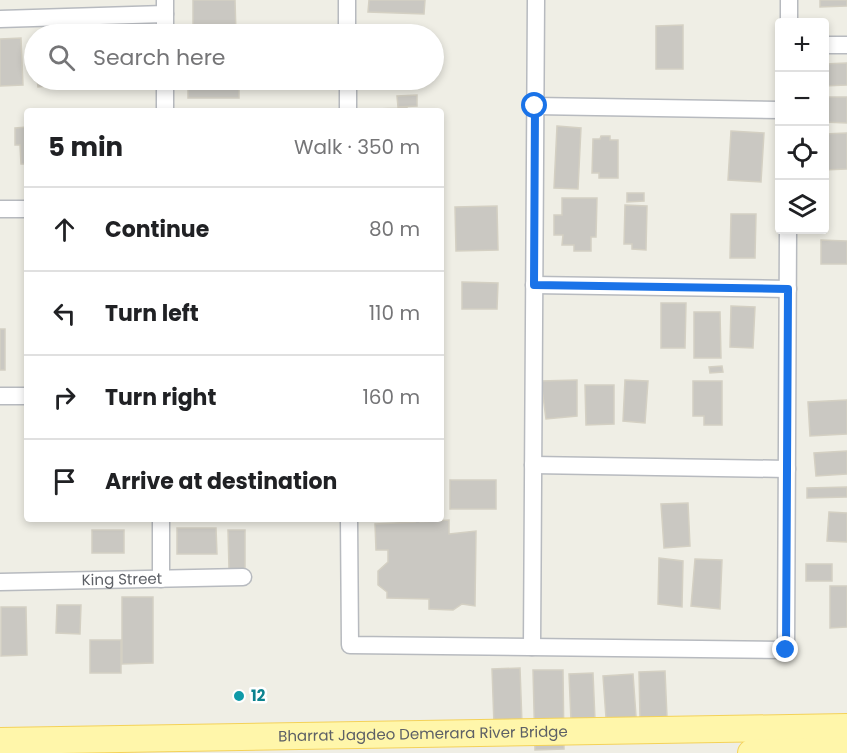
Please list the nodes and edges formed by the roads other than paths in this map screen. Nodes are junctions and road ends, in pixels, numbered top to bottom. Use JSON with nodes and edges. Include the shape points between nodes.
{"nodes":[{"id":1,"x":347,"y":0,"type":"edge"},
{"id":2,"x":536,"y":0,"type":"edge"},
{"id":3,"x":789,"y":0,"type":"edge"},
{"id":4,"x":165,"y":7,"type":"edge"},
{"id":5,"x":789,"y":18,"type":"edge"},
{"id":6,"x":0,"y":19,"type":"edge"},
{"id":7,"x":165,"y":24,"type":"edge"},
{"id":8,"x":347,"y":24,"type":"edge"},
{"id":9,"x":829,"y":45,"type":"edge"},
{"id":10,"x":847,"y":45,"type":"edge"},
{"id":11,"x":165,"y":90,"type":"edge"},
{"id":12,"x":348,"y":90,"type":"edge"},
{"id":13,"x":535,"y":106,"type":"junction"},
{"id":14,"x":165,"y":108,"type":"edge"},
{"id":15,"x":348,"y":108,"type":"edge"},
{"id":16,"x":775,"y":110,"type":"edge"},
{"id":17,"x":0,"y":209,"type":"edge"},
{"id":18,"x":24,"y":209,"type":"edge"},
{"id":19,"x":788,"y":234,"type":"edge"},
{"id":20,"x":534,"y":285,"type":"junction"},
{"id":21,"x":788,"y":289,"type":"junction"},
{"id":22,"x":0,"y":396,"type":"edge"},
{"id":23,"x":24,"y":396,"type":"edge"},
{"id":24,"x":533,"y":465,"type":"junction"},
{"id":25,"x":787,"y":469,"type":"junction"},
{"id":26,"x":161,"y":522,"type":"edge"},
{"id":27,"x":349,"y":522,"type":"edge"},
{"id":28,"x":243,"y":577,"type":"dead end"},
{"id":29,"x":161,"y":579,"type":"junction"},
{"id":30,"x":0,"y":582,"type":"edge"},
{"id":31,"x":532,"y":647,"type":"junction"},
{"id":32,"x":847,"y":727,"type":"edge"},
{"id":33,"x":0,"y":741,"type":"edge"},
{"id":34,"x":847,"y":750,"type":"edge"},
{"id":35,"x":751,"y":753,"type":"edge"}],
"edges":[{"from":1,"to":8,"type":"street"},
{"from":2,"to":13,"type":"street"},
{"from":3,"to":5,"type":"street"},
{"from":4,"to":6,"type":"street"},
{"from":4,"to":7,"type":"street"},
{"from":9,"to":10,"type":"street"},
{"from":11,"to":14,"type":"street"},
{"from":12,"to":15,"type":"street"},
{"from":13,"to":16,"type":"street"},
{"from":13,"to":20,"type":"street"},
{"from":17,"to":18,"type":"street"},
{"from":19,"to":21,"type":"street"},
{"from":20,"to":21,"type":"street"},
{"from":20,"to":24,"type":"street"},
{"from":21,"to":25,"type":"street"},
{"from":22,"to":23,"type":"street"},
{"from":24,"to":25,"type":"street"},
{"from":24,"to":31,"type":"street"},
{"from":25,"to":31,"type":"street","via":[[786,650]]},
{"from":26,"to":29,"type":"street"},
{"from":27,"to":31,"type":"street","via":[[350,645]]},
{"from":28,"to":29,"type":"street","name":"King Street"},
{"from":29,"to":30,"type":"street","name":"King Street"},
{"from":32,"to":33,"type":"main road","name":"Bharrat Jagdeo Demerara River Bridge"},
{"from":34,"to":35,"type":"main road"}]}
